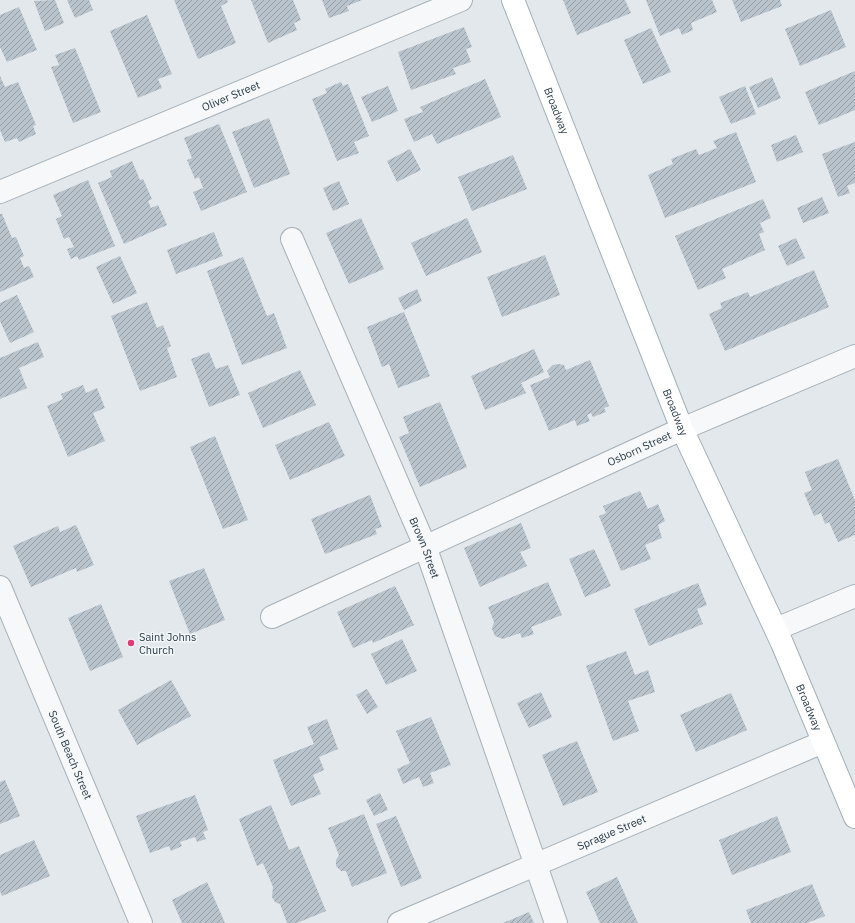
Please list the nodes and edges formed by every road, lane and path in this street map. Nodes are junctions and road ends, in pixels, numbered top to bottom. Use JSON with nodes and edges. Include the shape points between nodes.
{"nodes":[{"id":1,"x":461,"y":0,"type":"edge"},
{"id":2,"x":513,"y":0,"type":"edge"},
{"id":3,"x":0,"y":192,"type":"edge"},
{"id":4,"x":292,"y":239,"type":"dead end"},
{"id":5,"x":855,"y":356,"type":"edge"},
{"id":6,"x":682,"y":429,"type":"junction"},
{"id":7,"x":425,"y":546,"type":"junction"},
{"id":8,"x":0,"y":587,"type":"edge"},
{"id":9,"x":855,"y":596,"type":"edge"},
{"id":10,"x":272,"y":617,"type":"dead end"},
{"id":11,"x":776,"y":629,"type":"junction"},
{"id":12,"x":823,"y":742,"type":"junction"},
{"id":13,"x":855,"y":817,"type":"edge"},
{"id":14,"x":535,"y":865,"type":"junction"},
{"id":15,"x":141,"y":923,"type":"edge"},
{"id":16,"x":399,"y":923,"type":"edge"},
{"id":17,"x":556,"y":923,"type":"edge"}],
"edges":[{"from":1,"to":3,"type":"street","name":"Oliver Street"},
{"from":2,"to":6,"type":"main road","name":"Broadway"},
{"from":4,"to":7,"type":"street","name":"Brown Street"},
{"from":5,"to":6,"type":"street","name":"Osborn Street"},
{"from":6,"to":7,"type":"street","name":"Osborn Street"},
{"from":6,"to":11,"type":"main road","name":"Broadway"},
{"from":7,"to":10,"type":"street","name":"Osborn Street"},
{"from":7,"to":14,"type":"street","name":"Brown Street"},
{"from":8,"to":15,"type":"street","name":"South Beach Street"},
{"from":9,"to":11,"type":"street"},
{"from":11,"to":12,"type":"main road","name":"Broadway"},
{"from":12,"to":13,"type":"main road","name":"Broadway"},
{"from":12,"to":14,"type":"street","name":"Sprague Street"},
{"from":14,"to":16,"type":"street","name":"Sprague Street"},
{"from":14,"to":17,"type":"street","name":"Brown Street"}]}
